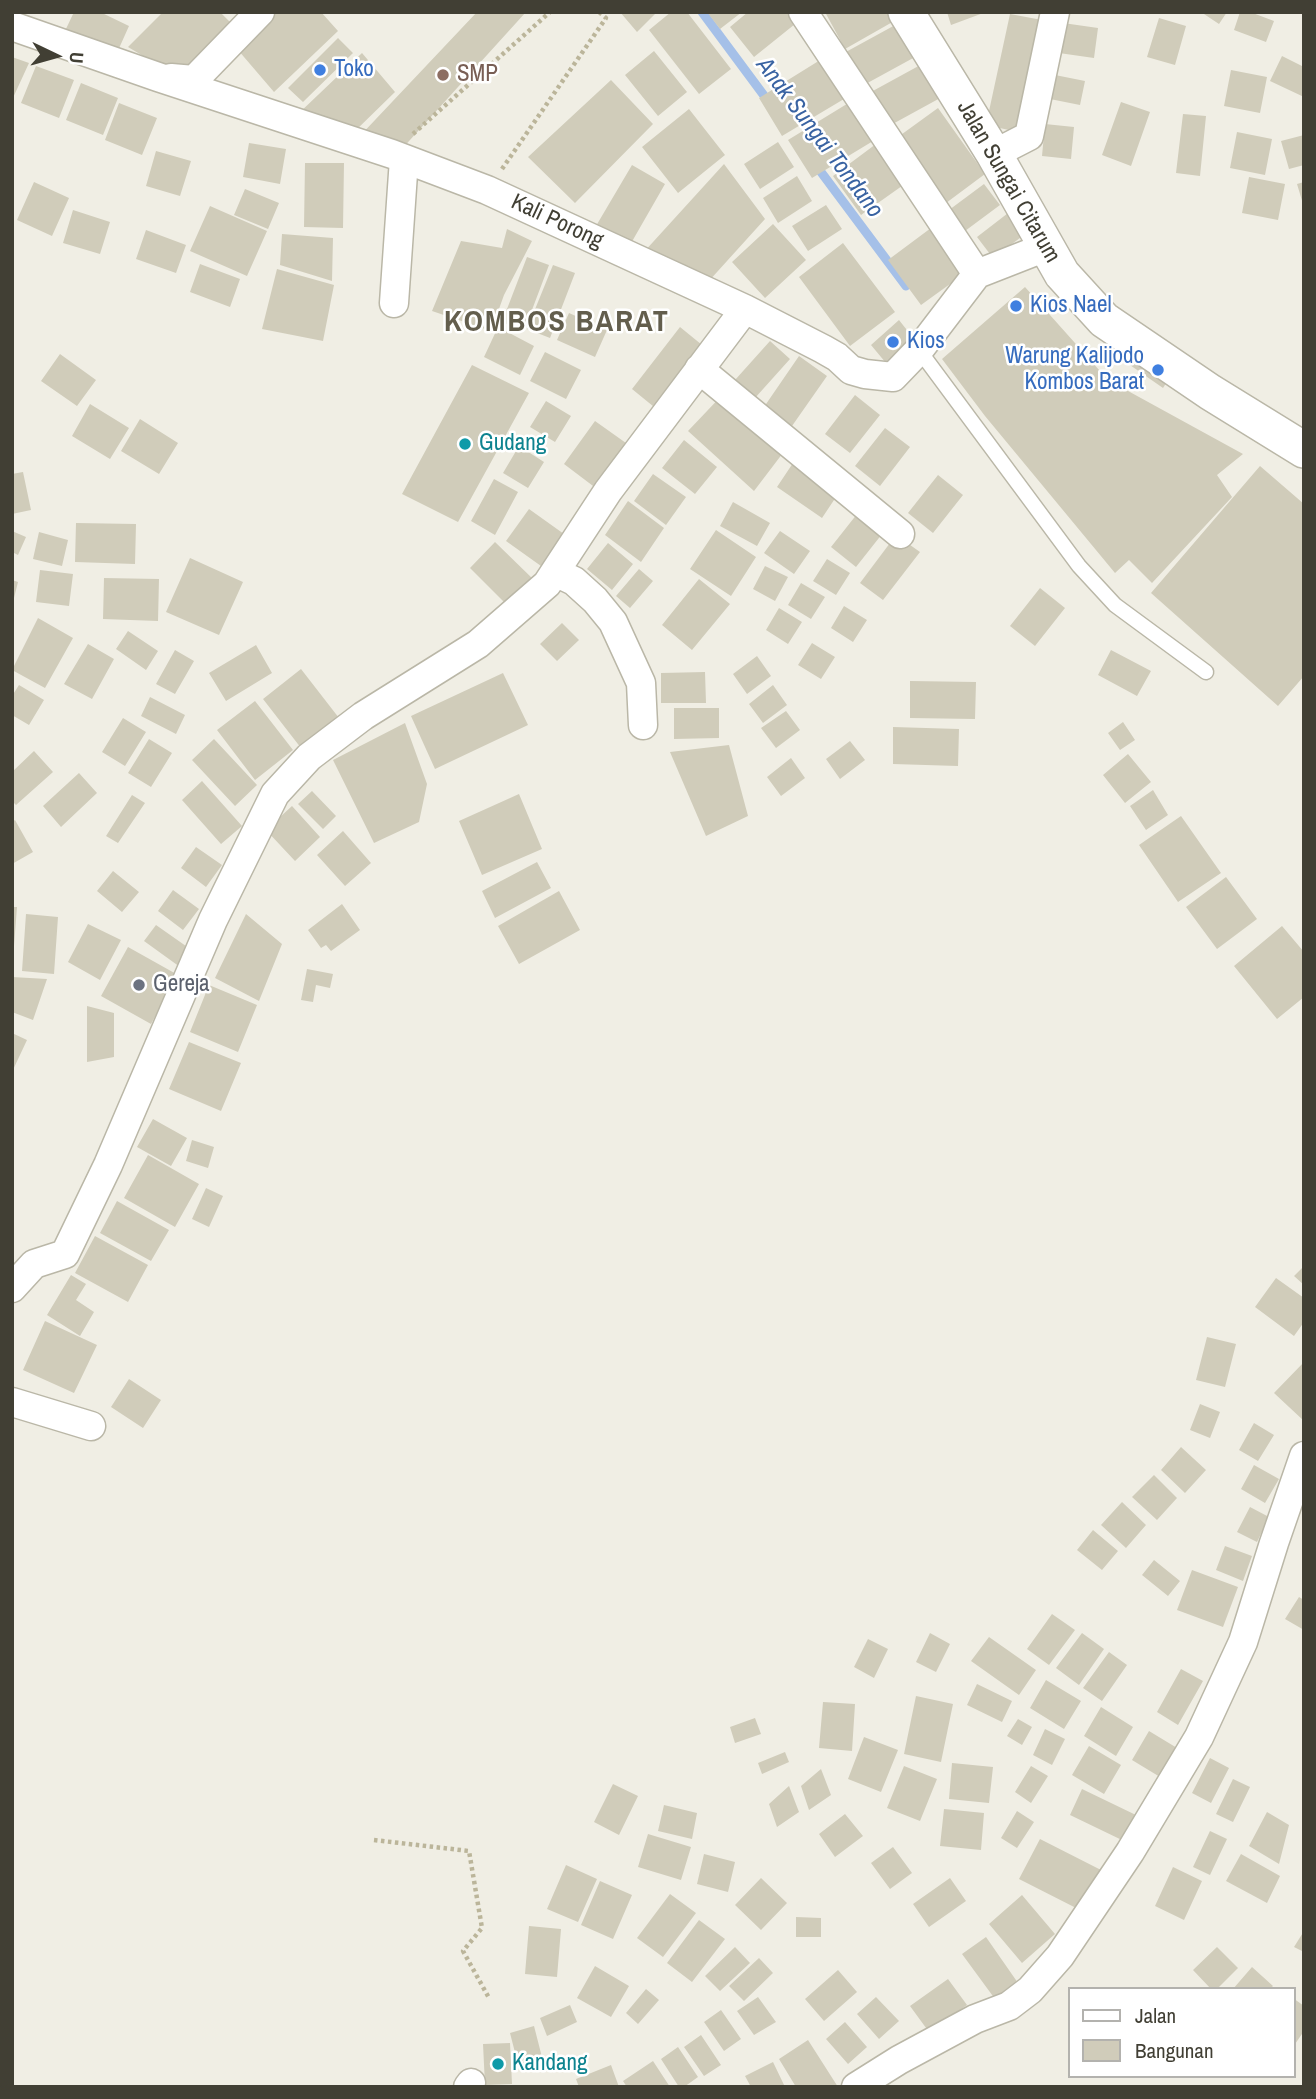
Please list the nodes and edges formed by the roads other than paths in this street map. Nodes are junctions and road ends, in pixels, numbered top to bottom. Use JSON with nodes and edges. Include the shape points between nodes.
{"nodes":[{"id":1,"x":22,"y":12,"type":"edge"},
{"id":2,"x":260,"y":12,"type":"edge"},
{"id":3,"x":803,"y":12,"type":"edge"},
{"id":4,"x":906,"y":12,"type":"edge"},
{"id":5,"x":1055,"y":12,"type":"edge"},
{"id":6,"x":12,"y":24,"type":"edge"},
{"id":7,"x":158,"y":77,"type":"junction"},
{"id":8,"x":994,"y":154,"type":"junction"},
{"id":9,"x":398,"y":157,"type":"junction"},
{"id":10,"x":1046,"y":247,"type":"junction"},
{"id":11,"x":977,"y":274,"type":"junction"},
{"id":12,"x":394,"y":303,"type":"dead end"},
{"id":13,"x":745,"y":309,"type":"junction"},
{"id":14,"x":919,"y":350,"type":"junction"},
{"id":15,"x":699,"y":369,"type":"junction"},
{"id":16,"x":1304,"y":450,"type":"edge"},
{"id":17,"x":900,"y":534,"type":"dead end"},
{"id":18,"x":555,"y":572,"type":"junction"},
{"id":19,"x":1206,"y":672,"type":"dead end"},
{"id":20,"x":643,"y":725,"type":"dead end"},
{"id":21,"x":12,"y":1287,"type":"edge"},
{"id":22,"x":12,"y":1402,"type":"edge"},
{"id":23,"x":92,"y":1426,"type":"dead end"},
{"id":24,"x":1304,"y":1456,"type":"edge"},
{"id":25,"x":856,"y":2087,"type":"edge"}],
"edges":[{"from":1,"to":6,"type":"street"},
{"from":2,"to":7,"type":"street","via":[[194,80]]},
{"from":3,"to":11,"type":"street"},
{"from":4,"to":8,"type":"street","name":"Jalan Sungai Citarum"},
{"from":5,"to":8,"type":"street","via":[[1029,136]]},
{"from":6,"to":7,"type":"street","name":"Kali Porong"},
{"from":7,"to":9,"type":"street","name":"Kali Porong"},
{"from":8,"to":10,"type":"street","name":"Jalan Sungai Citarum"},
{"from":9,"to":12,"type":"street"},
{"from":9,"to":13,"type":"street","name":"Kali Porong","via":[[487,190]]},
{"from":10,"to":11,"type":"street"},
{"from":10,"to":16,"type":"street","name":"Jalan Sungai Citarum","via":[[1062,274],[1104,320]]},
{"from":11,"to":14,"type":"street","name":"Kali Porong"},
{"from":13,"to":14,"type":"street","name":"Kali Porong","via":[[865,374],[893,377]]},
{"from":13,"to":15,"type":"street"},
{"from":14,"to":19,"type":"lane","via":[[1079,566],[1115,605]]},
{"from":15,"to":17,"type":"street"},
{"from":15,"to":18,"type":"street","via":[[608,491]]},
{"from":18,"to":20,"type":"street","via":[[574,581],[614,622],[641,683]]},
{"from":18,"to":21,"type":"street","via":[[478,644],[363,716],[309,757],[275,794],[213,920],[65,1254],[34,1264]]},
{"from":22,"to":23,"type":"street"},
{"from":24,"to":25,"type":"street","via":[[1243,1642],[1199,1737],[1130,1853],[1060,1956],[1009,2006],[921,2048]]}]}
